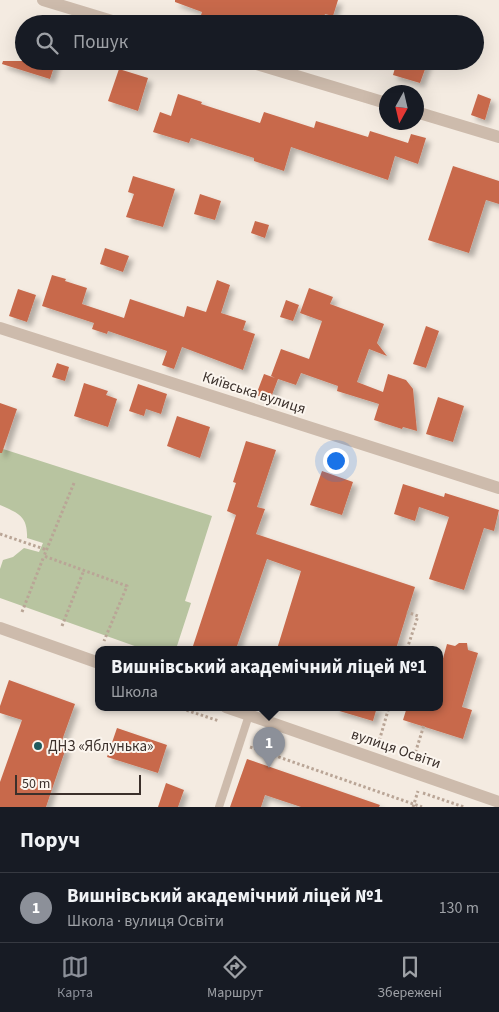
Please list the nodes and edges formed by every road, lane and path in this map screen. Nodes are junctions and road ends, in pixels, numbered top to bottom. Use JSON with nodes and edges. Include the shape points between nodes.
{"nodes":[{"id":1,"x":43,"y":0,"type":"edge"},
{"id":2,"x":92,"y":15,"type":"edge"},
{"id":3,"x":276,"y":70,"type":"edge"},
{"id":4,"x":379,"y":101,"type":"edge"},
{"id":5,"x":424,"y":114,"type":"edge"},
{"id":6,"x":499,"y":137,"type":"edge"},
{"id":7,"x":0,"y":328,"type":"edge"},
{"id":8,"x":74,"y":483,"type":"dead end"},
{"id":9,"x":499,"y":488,"type":"edge"},
{"id":10,"x":0,"y":534,"type":"edge"},
{"id":11,"x":47,"y":550,"type":"junction"},
{"id":12,"x":44,"y":556,"type":"junction"},
{"id":13,"x":84,"y":570,"type":"junction"},
{"id":14,"x":22,"y":612,"type":"dead end"},
{"id":15,"x":407,"y":612,"type":"dead end"},
{"id":16,"x":62,"y":626,"type":"dead end"},
{"id":17,"x":0,"y":628,"type":"edge"},
{"id":18,"x":104,"y":641,"type":"dead end"},
{"id":19,"x":408,"y":646,"type":"edge"},
{"id":20,"x":95,"y":662,"type":"edge"},
{"id":21,"x":238,"y":711,"type":"edge"},
{"id":22,"x":388,"y":711,"type":"edge"},
{"id":23,"x":250,"y":715,"type":"junction"},
{"id":24,"x":424,"y":725,"type":"dead end"},
{"id":25,"x":240,"y":744,"type":"junction"},
{"id":26,"x":378,"y":745,"type":"dead end"},
{"id":27,"x":414,"y":757,"type":"dead end"},
{"id":28,"x":418,"y":791,"type":"dead end"},
{"id":29,"x":499,"y":802,"type":"edge"},
{"id":30,"x":413,"y":806,"type":"edge"},
{"id":31,"x":219,"y":807,"type":"edge"},
{"id":32,"x":422,"y":807,"type":"edge"}],
"edges":[{"from":1,"to":2,"type":"street"},
{"from":3,"to":4,"type":"street"},
{"from":5,"to":6,"type":"street"},
{"from":7,"to":9,"type":"street","name":"Київська вулиця"},
{"from":8,"to":11,"type":"path"},
{"from":10,"to":11,"type":"path"},
{"from":11,"to":12,"type":"path"},
{"from":12,"to":13,"type":"path"},
{"from":12,"to":14,"type":"path"},
{"from":13,"to":16,"type":"path"},
{"from":13,"to":18,"type":"path","via":[[127,586]]},
{"from":15,"to":19,"type":"path","via":[[418,616]]},
{"from":17,"to":20,"type":"street"},
{"from":21,"to":23,"type":"street","name":"вулиця Освіти"},
{"from":22,"to":26,"type":"path"},
{"from":23,"to":25,"type":"lane"},
{"from":23,"to":29,"type":"street","name":"вулиця Освіти"},
{"from":24,"to":27,"type":"path"},
{"from":25,"to":30,"type":"path"},
{"from":25,"to":31,"type":"lane"},
{"from":28,"to":30,"type":"path"},
{"from":30,"to":32,"type":"path"}]}
